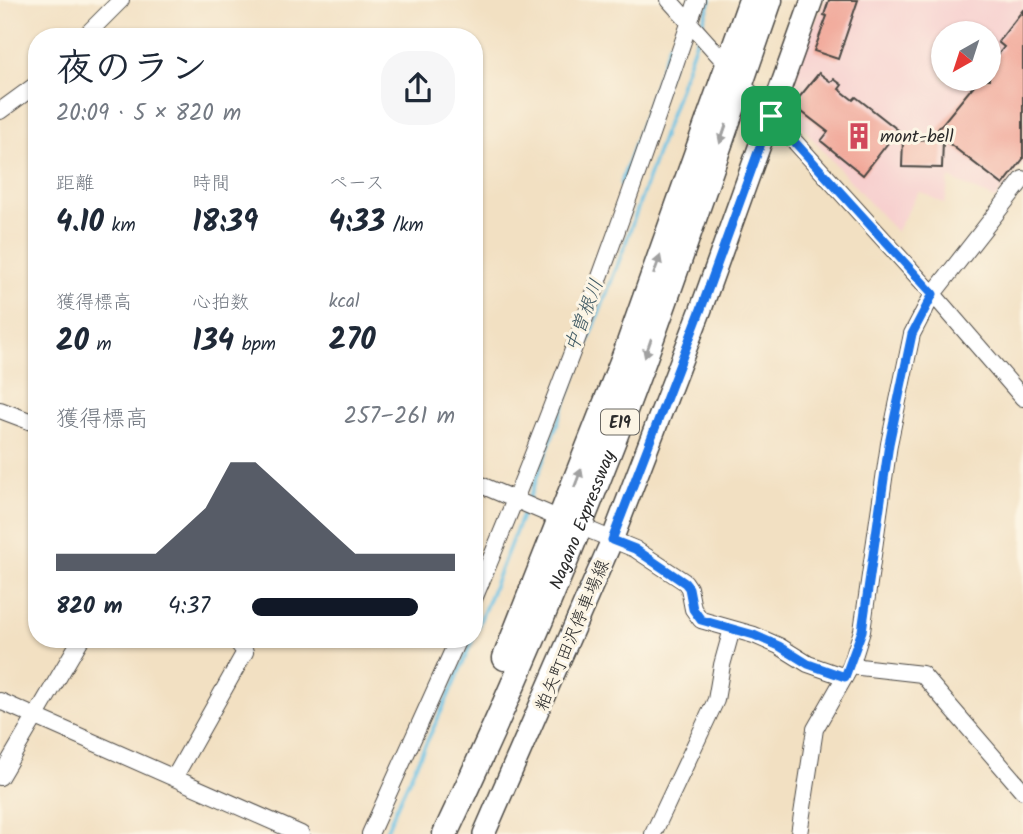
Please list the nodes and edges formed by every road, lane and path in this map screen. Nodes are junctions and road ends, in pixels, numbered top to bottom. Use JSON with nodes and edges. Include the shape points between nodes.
{"nodes":[{"id":1,"x":121,"y":0,"type":"edge"},
{"id":2,"x":669,"y":0,"type":"edge"},
{"id":3,"x":697,"y":0,"type":"edge"},
{"id":4,"x":751,"y":0,"type":"edge"},
{"id":5,"x":770,"y":0,"type":"edge"},
{"id":6,"x":812,"y":0,"type":"edge"},
{"id":7,"x":689,"y":23,"type":"junction"},
{"id":8,"x":93,"y":28,"type":"edge"},
{"id":9,"x":721,"y":58,"type":"dead end"},
{"id":10,"x":749,"y":91,"type":"dead end"},
{"id":11,"x":28,"y":92,"type":"edge"},
{"id":12,"x":0,"y":111,"type":"edge"},
{"id":13,"x":771,"y":116,"type":"junction"},
{"id":14,"x":1023,"y":180,"type":"edge"},
{"id":15,"x":933,"y":294,"type":"junction"},
{"id":16,"x":1023,"y":398,"type":"edge"},
{"id":17,"x":0,"y":410,"type":"edge"},
{"id":18,"x":28,"y":421,"type":"edge"},
{"id":19,"x":483,"y":486,"type":"edge"},
{"id":20,"x":516,"y":500,"type":"junction"},
{"id":21,"x":551,"y":515,"type":"dead end"},
{"id":22,"x":589,"y":530,"type":"dead end"},
{"id":23,"x":612,"y":540,"type":"junction"},
{"id":24,"x":483,"y":578,"type":"edge"},
{"id":25,"x":732,"y":629,"type":"junction"},
{"id":26,"x":76,"y":648,"type":"edge"},
{"id":27,"x":242,"y":648,"type":"edge"},
{"id":28,"x":454,"y":648,"type":"edge"},
{"id":29,"x":848,"y":672,"type":"junction"},
{"id":30,"x":0,"y":701,"type":"edge"},
{"id":31,"x":36,"y":718,"type":"junction"},
{"id":32,"x":0,"y":778,"type":"edge"},
{"id":33,"x":174,"y":778,"type":"junction"},
{"id":34,"x":1023,"y":791,"type":"edge"},
{"id":35,"x":301,"y":834,"type":"edge"},
{"id":36,"x":370,"y":834,"type":"edge"},
{"id":37,"x":426,"y":834,"type":"edge"},
{"id":38,"x":445,"y":834,"type":"edge"},
{"id":39,"x":484,"y":834,"type":"edge"},
{"id":40,"x":653,"y":834,"type":"edge"},
{"id":41,"x":799,"y":834,"type":"edge"}],
"edges":[{"from":1,"to":8,"type":"street"},
{"from":2,"to":7,"type":"street"},
{"from":3,"to":7,"type":"street"},
{"from":37,"to":4,"type":"highway","name":"Nagano Expressway","number":"E19","one_way":true,"via":[[567,507]]},
{"from":5,"to":38,"type":"highway","name":"Nagano Expressway","number":"E19","one_way":true,"via":[[628,400],[522,662]]},
{"from":6,"to":13,"type":"main road","name":"粕矢町田沢停車場線"},
{"from":7,"to":9,"type":"street"},
{"from":7,"to":20,"type":"street"},
{"from":10,"to":13,"type":"street"},
{"from":11,"to":12,"type":"street"},
{"from":13,"to":15,"type":"street"},
{"from":13,"to":23,"type":"main road","name":"粕矢町田沢停車場線"},
{"from":14,"to":15,"type":"street"},
{"from":15,"to":16,"type":"street"},
{"from":15,"to":29,"type":"street","via":[[912,334],[889,444],[862,631]]},
{"from":17,"to":18,"type":"street"},
{"from":19,"to":20,"type":"street"},
{"from":20,"to":21,"type":"street"},
{"from":20,"to":24,"type":"street"},
{"from":22,"to":23,"type":"street"},
{"from":23,"to":25,"type":"street","via":[[635,549],[685,583],[701,620]]},
{"from":23,"to":39,"type":"main road","name":"粕矢町田沢停車場線"},
{"from":25,"to":29,"type":"street","via":[[779,646],[808,664]]},
{"from":25,"to":40,"type":"street","via":[[716,700]]},
{"from":26,"to":31,"type":"street"},
{"from":27,"to":33,"type":"street","via":[[245,652]]},
{"from":28,"to":36,"type":"street"},
{"from":29,"to":34,"type":"street","via":[[922,674]]},
{"from":29,"to":41,"type":"street","via":[[815,729]]},
{"from":30,"to":31,"type":"street"},
{"from":31,"to":32,"type":"street"},
{"from":31,"to":33,"type":"street"},
{"from":33,"to":35,"type":"street"}]}
